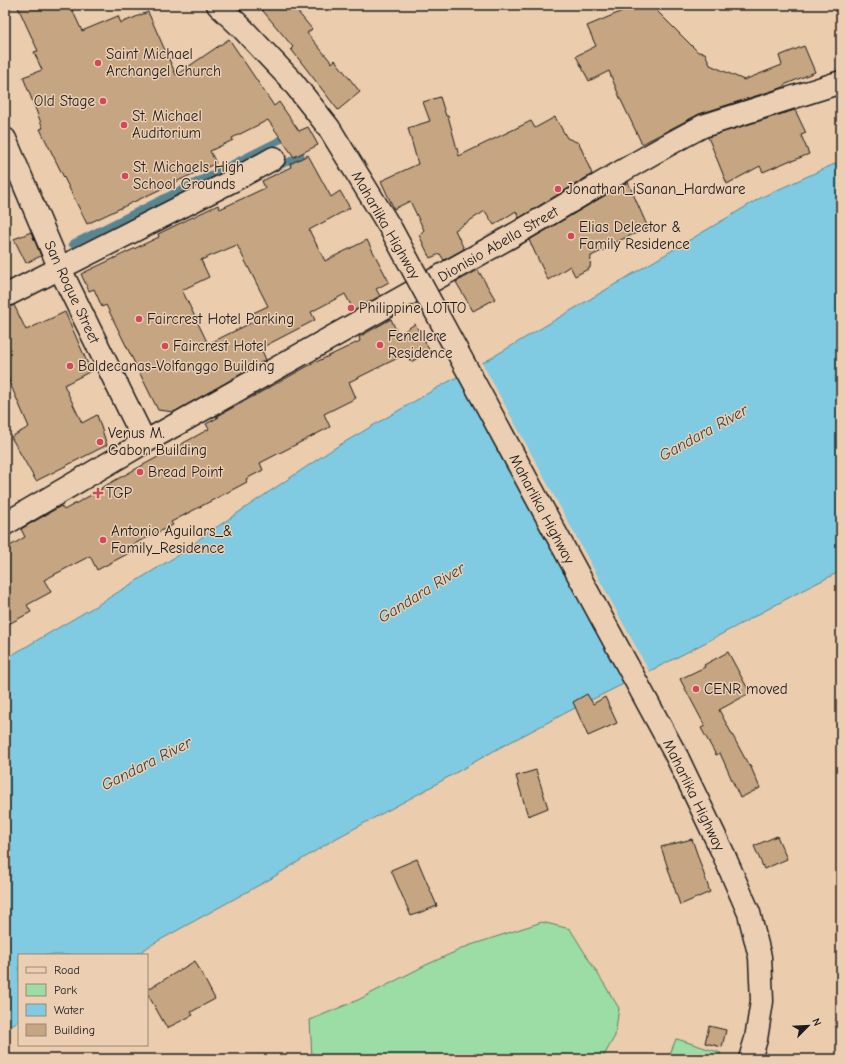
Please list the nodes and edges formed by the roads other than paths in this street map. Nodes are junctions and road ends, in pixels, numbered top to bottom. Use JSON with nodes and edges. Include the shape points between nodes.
{"nodes":[{"id":1,"x":218,"y":5,"type":"edge"},
{"id":2,"x":841,"y":82,"type":"edge"},
{"id":3,"x":5,"y":139,"type":"edge"},
{"id":4,"x":274,"y":158,"type":"dead end"},
{"id":5,"x":60,"y":269,"type":"junction"},
{"id":6,"x":5,"y":296,"type":"edge"},
{"id":7,"x":145,"y":442,"type":"junction"},
{"id":8,"x":5,"y":524,"type":"edge"},
{"id":9,"x":750,"y":1059,"type":"edge"}],
"edges":[{"from":1,"to":9,"type":"main road","name":"Maharlika Highway","bridge":true,"via":[[292,81],[329,128],[391,229],[677,758],[749,913],[760,957],[762,1002]]},
{"from":2,"to":7,"type":"main road","name":"Dionisio Abella Street","via":[[703,126],[638,161],[406,297]]},
{"from":3,"to":5,"type":"main road","name":"San Roque Street"},
{"from":4,"to":5,"type":"main road"},
{"from":5,"to":6,"type":"main road"},
{"from":5,"to":7,"type":"main road","name":"San Roque Street"},
{"from":7,"to":8,"type":"main road","name":"Dionisio Abella Street"}]}
